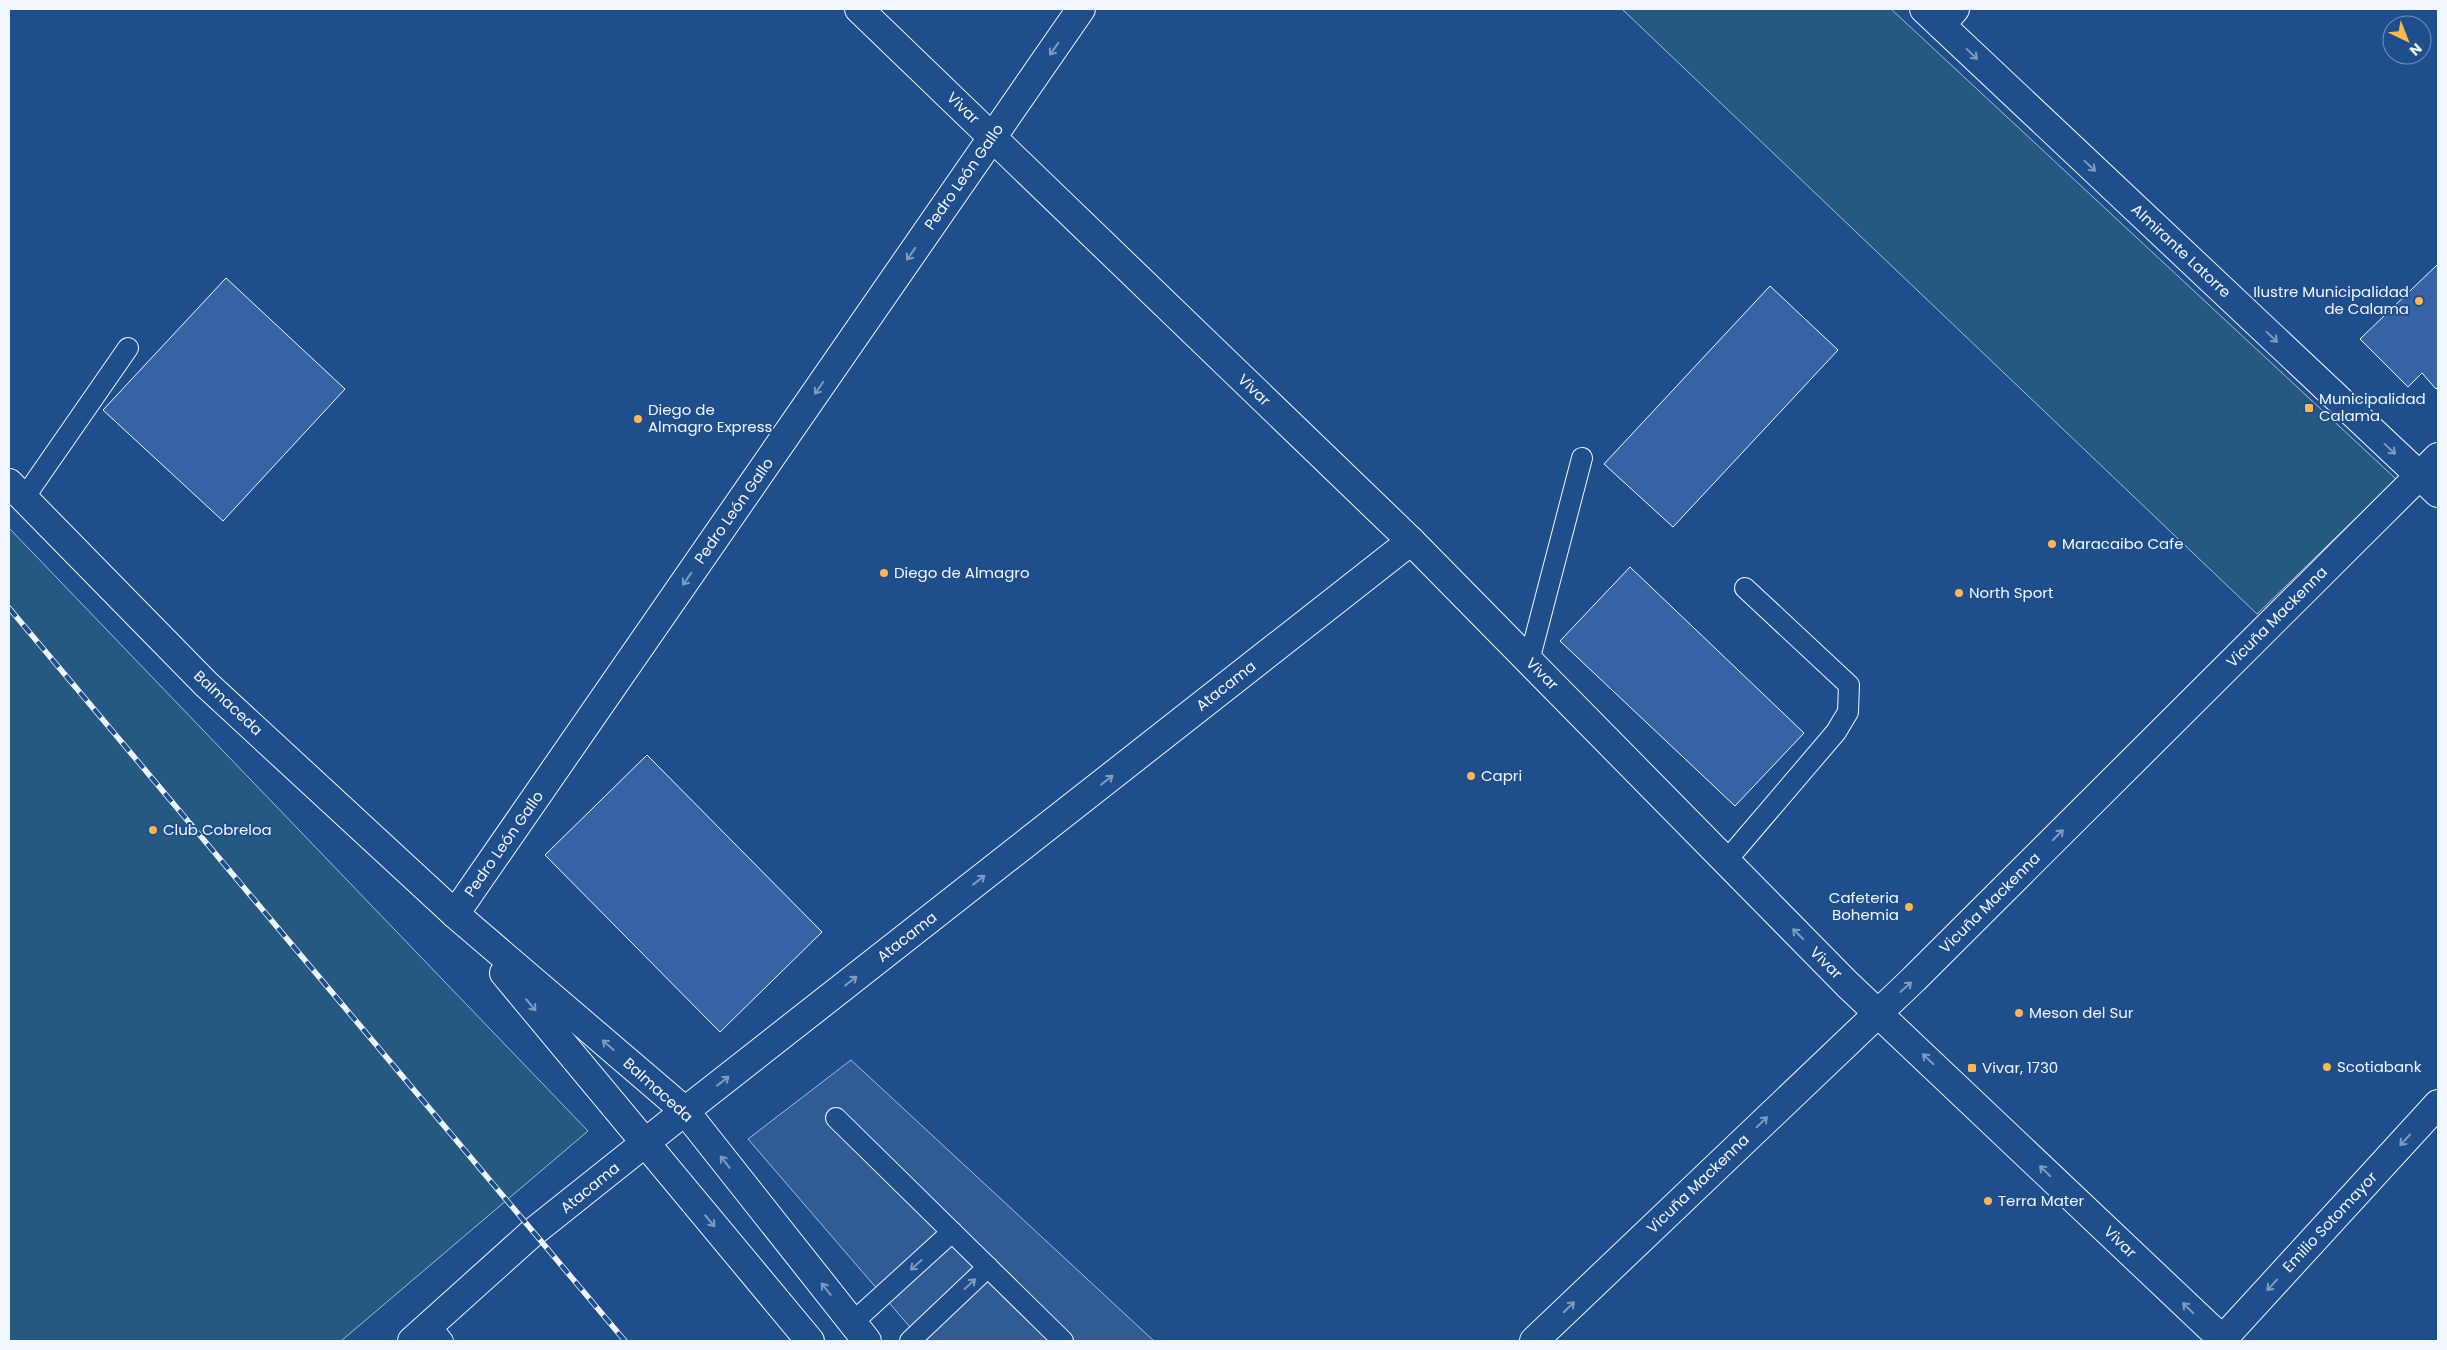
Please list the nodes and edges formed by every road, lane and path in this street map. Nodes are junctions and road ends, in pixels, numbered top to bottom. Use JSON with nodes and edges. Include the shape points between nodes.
{"nodes":[{"id":1,"x":859,"y":9,"type":"edge"},
{"id":2,"x":1081,"y":9,"type":"edge"},
{"id":3,"x":1940,"y":14,"type":"edge"},
{"id":4,"x":992,"y":137,"type":"junction"},
{"id":5,"x":128,"y":348,"type":"dead end"},
{"id":6,"x":2438,"y":457,"type":"edge"},
{"id":7,"x":1582,"y":458,"type":"dead end"},
{"id":8,"x":2428,"y":485,"type":"edge"},
{"id":9,"x":16,"y":490,"type":"edge"},
{"id":10,"x":1411,"y":541,"type":"junction"},
{"id":11,"x":1745,"y":588,"type":"dead end"},
{"id":12,"x":1529,"y":661,"type":"junction"},
{"id":13,"x":1726,"y":861,"type":"junction"},
{"id":14,"x":456,"y":914,"type":"junction"},
{"id":15,"x":1878,"y":1012,"type":"junction"},
{"id":16,"x":2438,"y":1104,"type":"edge"},
{"id":17,"x":685,"y":1111,"type":"junction"},
{"id":18,"x":836,"y":1118,"type":"dead end"},
{"id":19,"x":645,"y":1143,"type":"junction"},
{"id":20,"x":952,"y":1232,"type":"junction"},
{"id":21,"x":988,"y":1267,"type":"junction"},
{"id":22,"x":860,"y":1332,"type":"edge"},
{"id":23,"x":428,"y":1336,"type":"edge"},
{"id":24,"x":810,"y":1341,"type":"edge"},
{"id":25,"x":910,"y":1341,"type":"edge"},
{"id":26,"x":1063,"y":1341,"type":"edge"},
{"id":27,"x":1534,"y":1341,"type":"edge"},
{"id":28,"x":2222,"y":1341,"type":"edge"}],
"edges":[{"from":1,"to":4,"type":"main road","name":"Vivar"},
{"from":2,"to":4,"type":"main road","name":"Pedro León Gallo","one_way":true},
{"from":3,"to":8,"type":"main road","name":"Almirante Latorre","one_way":true},
{"from":4,"to":10,"type":"main road","name":"Vivar"},
{"from":4,"to":14,"type":"main road","name":"Pedro León Gallo","one_way":true},
{"from":5,"to":9,"type":"lane"},
{"from":6,"to":8,"type":"main road","name":"Vicuña Mackenna"},
{"from":7,"to":12,"type":"lane"},
{"from":15,"to":8,"type":"main road","name":"Vicuña Mackenna","one_way":true},
{"from":9,"to":14,"type":"main road","name":"Balmaceda","via":[[206,684]]},
{"from":10,"to":12,"type":"main road","name":"Vivar"},
{"from":17,"to":10,"type":"main road","name":"Atacama","one_way":true},
{"from":11,"to":13,"type":"lane","via":[[1849,684],[1848,712],[1836,732]]},
{"from":12,"to":13,"type":"main road","name":"Vivar"},
{"from":15,"to":13,"type":"main road","name":"Vivar","one_way":true},
{"from":17,"to":14,"type":"main road","name":"Balmaceda","one_way":true},
{"from":14,"to":19,"type":"main road","name":"Balmaceda","one_way":true},
{"from":27,"to":15,"type":"main road","name":"Vicuña Mackenna","one_way":true},
{"from":28,"to":15,"type":"main road","name":"Vivar","one_way":true},
{"from":16,"to":28,"type":"main road","name":"Emilio Sotomayor","one_way":true},
{"from":17,"to":19,"type":"main road","name":"Atacama"},
{"from":22,"to":17,"type":"main road","name":"Balmaceda","one_way":true},
{"from":18,"to":20,"type":"lane"},
{"from":19,"to":23,"type":"main road","name":"Atacama","via":[[532,1233]]},
{"from":19,"to":24,"type":"main road","name":"Balmaceda","one_way":true},
{"from":20,"to":21,"type":"lane"},
{"from":20,"to":22,"type":"lane","one_way":true},
{"from":25,"to":21,"type":"lane","one_way":true},
{"from":21,"to":26,"type":"lane"}]}
